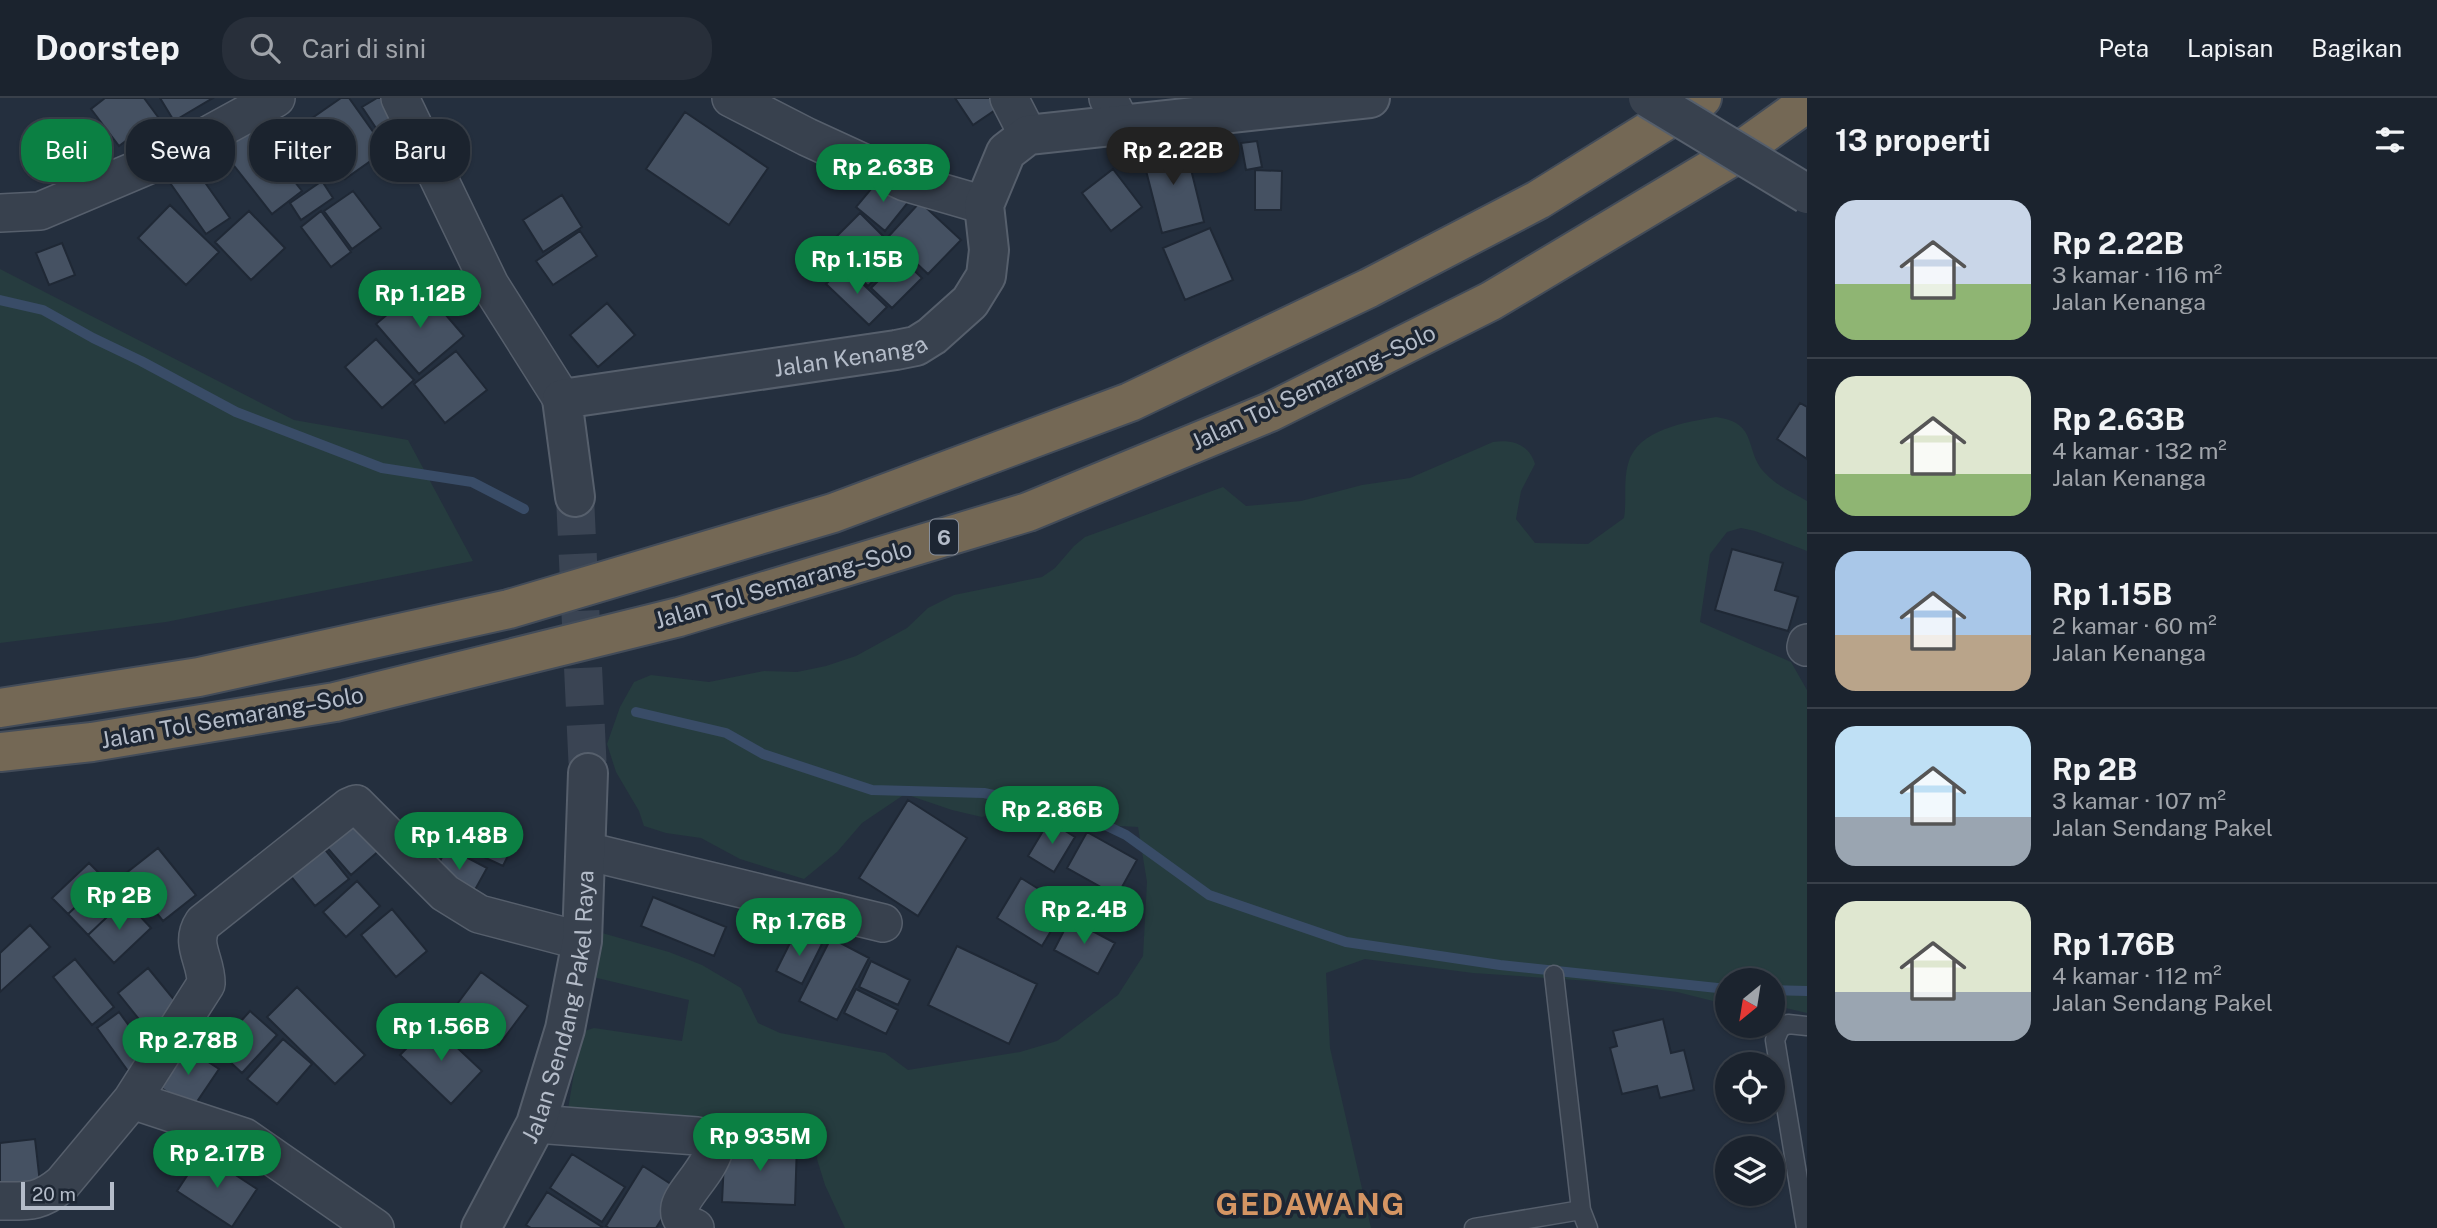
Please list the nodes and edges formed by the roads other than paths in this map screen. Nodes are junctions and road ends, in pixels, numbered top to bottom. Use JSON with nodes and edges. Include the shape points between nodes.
{"nodes":[{"id":1,"x":276,"y":98,"type":"edge"},
{"id":2,"x":400,"y":98,"type":"edge"},
{"id":3,"x":731,"y":98,"type":"edge"},
{"id":4,"x":1009,"y":98,"type":"edge"},
{"id":5,"x":1370,"y":98,"type":"edge"},
{"id":6,"x":1648,"y":98,"type":"edge"},
{"id":7,"x":1702,"y":98,"type":"edge"},
{"id":8,"x":1807,"y":103,"type":"edge"},
{"id":9,"x":1115,"y":112,"type":"edge"},
{"id":10,"x":1028,"y":135,"type":"junction"},
{"id":11,"x":1807,"y":194,"type":"edge"},
{"id":12,"x":984,"y":205,"type":"junction"},
{"id":13,"x":0,"y":213,"type":"edge"},
{"id":14,"x":562,"y":399,"type":"junction"},
{"id":15,"x":575,"y":497,"type":"tunnel mouth"},
{"id":16,"x":0,"y":708,"type":"edge"},
{"id":17,"x":0,"y":752,"type":"edge"},
{"id":18,"x":588,"y":773,"type":"tunnel mouth"},
{"id":19,"x":586,"y":851,"type":"junction"},
{"id":20,"x":883,"y":923,"type":"dead end"},
{"id":21,"x":582,"y":941,"type":"junction"},
{"id":22,"x":1555,"y":975,"type":"dead end"},
{"id":23,"x":1807,"y":1026,"type":"edge"},
{"id":24,"x":132,"y":1100,"type":"junction"},
{"id":25,"x":536,"y":1124,"type":"junction"},
{"id":26,"x":0,"y":1201,"type":"edge"},
{"id":27,"x":1581,"y":1210,"type":"junction"},
{"id":28,"x":375,"y":1228,"type":"edge"},
{"id":29,"x":481,"y":1228,"type":"edge"},
{"id":30,"x":695,"y":1228,"type":"edge"},
{"id":31,"x":1474,"y":1228,"type":"edge"},
{"id":32,"x":1588,"y":1228,"type":"edge"},
{"id":33,"x":1806,"y":1228,"type":"edge"}],
"edges":[{"from":1,"to":13,"type":"street","via":[[170,156],[40,211]]},
{"from":2,"to":14,"type":"street","via":[[490,285]]},
{"from":3,"to":12,"type":"street","via":[[905,182]]},
{"from":4,"to":10,"type":"street"},
{"from":5,"to":9,"type":"street"},
{"from":6,"to":11,"type":"street","bridge":true},
{"from":7,"to":16,"type":"highway","name":"Jalan Tol Semarang–Solo","via":[[1538,200],[1181,378],[1130,402],[832,513],[509,609],[199,677]]},
{"from":8,"to":17,"type":"highway","name":"Jalan Tol Semarang–Solo","number":"6","via":[[1730,158],[1491,302],[1270,412],[1028,512],[679,617],[335,702],[92,742]]},
{"from":9,"to":10,"type":"street"},
{"from":10,"to":12,"type":"street","name":"Jalan Kenanga","via":[[1006,152]]},
{"from":12,"to":14,"type":"street","name":"Jalan Kenanga","via":[[989,250],[986,276],[970,302],[916,346]]},
{"from":14,"to":15,"type":"street"},
{"from":18,"to":19,"type":"street","name":"Jalan Sendang Pakel Raya"},
{"from":19,"to":20,"type":"street"},
{"from":19,"to":21,"type":"street","name":"Jalan Sendang Pakel Raya"},
{"from":21,"to":24,"type":"street","via":[[479,914],[445,893],[356,804],[197,932],[206,984]]},
{"from":21,"to":25,"type":"street","name":"Jalan Sendang Pakel Raya","via":[[565,1030]]},
{"from":22,"to":27,"type":"lane"},
{"from":23,"to":33,"type":"lane","via":[[1788,1024],[1780,1028],[1776,1040]]},
{"from":24,"to":26,"type":"street","via":[[48,1196]]},
{"from":24,"to":28,"type":"street","via":[[244,1137]]},
{"from":25,"to":29,"type":"street","name":"Jalan Sendang Pakel Raya"},
{"from":25,"to":30,"type":"street","via":[[703,1139],[714,1150],[710,1163],[680,1206],[680,1216]]},
{"from":27,"to":31,"type":"lane"},
{"from":27,"to":32,"type":"lane"}]}
